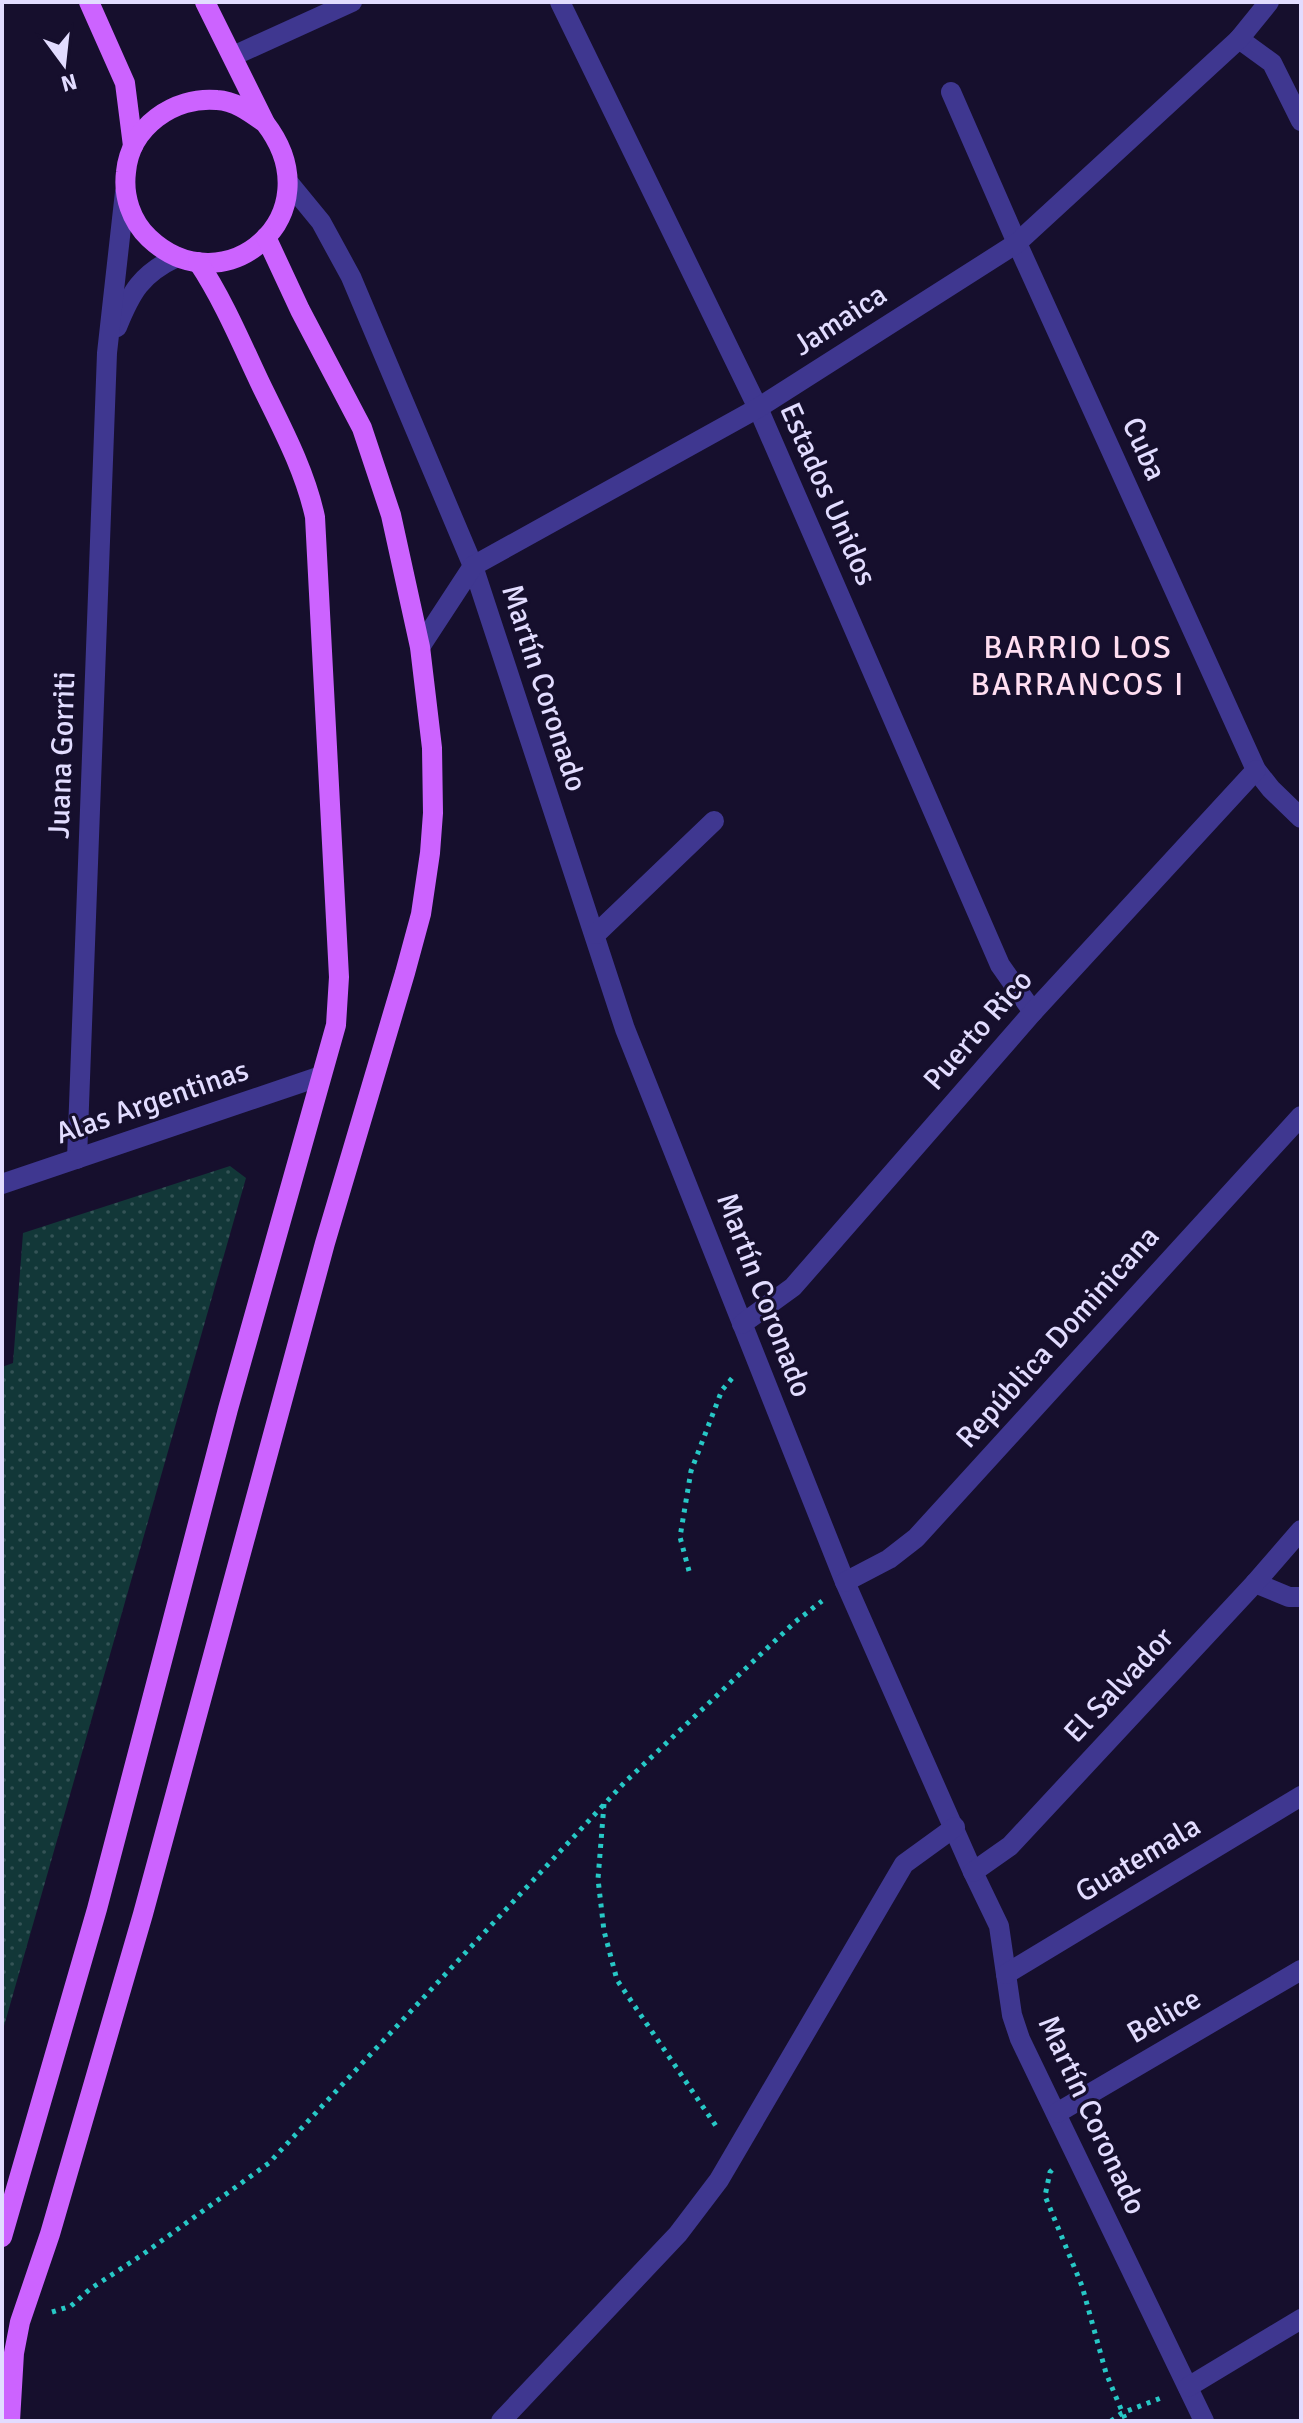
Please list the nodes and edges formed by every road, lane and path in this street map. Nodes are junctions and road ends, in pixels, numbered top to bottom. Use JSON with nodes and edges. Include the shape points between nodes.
{"nodes":[{"id":1,"x":89,"y":2,"type":"edge"},
{"id":2,"x":205,"y":2,"type":"edge"},
{"id":3,"x":352,"y":2,"type":"edge"},
{"id":4,"x":560,"y":2,"type":"edge"},
{"id":5,"x":1269,"y":2,"type":"edge"},
{"id":6,"x":1239,"y":39,"type":"junction"},
{"id":7,"x":233,"y":56,"type":"junction"},
{"id":8,"x":951,"y":92,"type":"dead end"},
{"id":9,"x":1301,"y":121,"type":"edge"},
{"id":10,"x":265,"y":123,"type":"junction"},
{"id":11,"x":133,"y":146,"type":"junction"},
{"id":12,"x":289,"y":183,"type":"junction"},
{"id":13,"x":125,"y":192,"type":"junction"},
{"id":14,"x":266,"y":237,"type":"junction"},
{"id":15,"x":1017,"y":243,"type":"junction"},
{"id":16,"x":177,"y":257,"type":"junction"},
{"id":17,"x":198,"y":262,"type":"junction"},
{"id":18,"x":107,"y":353,"type":"junction"},
{"id":19,"x":758,"y":408,"type":"junction"},
{"id":20,"x":473,"y":566,"type":"junction"},
{"id":21,"x":420,"y":647,"type":"junction"},
{"id":22,"x":1256,"y":770,"type":"junction"},
{"id":23,"x":1301,"y":818,"type":"edge"},
{"id":24,"x":714,"y":821,"type":"dead end"},
{"id":25,"x":596,"y":934,"type":"junction"},
{"id":26,"x":1033,"y":1012,"type":"junction"},
{"id":27,"x":321,"y":1076,"type":"junction"},
{"id":28,"x":1301,"y":1116,"type":"edge"},
{"id":29,"x":77,"y":1159,"type":"junction"},
{"id":30,"x":2,"y":1184,"type":"edge"},
{"id":31,"x":742,"y":1324,"type":"junction"},
{"id":32,"x":754,"y":1355,"type":"junction"},
{"id":33,"x":1301,"y":1530,"type":"edge"},
{"id":34,"x":689,"y":1571,"type":"dead end"},
{"id":35,"x":845,"y":1582,"type":"junction"},
{"id":36,"x":1255,"y":1583,"type":"junction"},
{"id":37,"x":1301,"y":1597,"type":"edge"},
{"id":38,"x":1301,"y":1796,"type":"edge"},
{"id":39,"x":604,"y":1804,"type":"junction"},
{"id":40,"x":955,"y":1827,"type":"junction"},
{"id":41,"x":973,"y":1872,"type":"junction"},
{"id":42,"x":1301,"y":1970,"type":"edge"},
{"id":43,"x":1006,"y":1974,"type":"junction"},
{"id":44,"x":1057,"y":2113,"type":"junction"},
{"id":45,"x":734,"y":2153,"type":"junction"},
{"id":46,"x":1077,"y":2154,"type":"junction"},
{"id":47,"x":2,"y":2237,"type":"edge"},
{"id":48,"x":1301,"y":2319,"type":"edge"},
{"id":49,"x":20,"y":2322,"type":"junction"},
{"id":50,"x":1188,"y":2387,"type":"junction"},
{"id":51,"x":1122,"y":2413,"type":"junction"},
{"id":52,"x":10,"y":2421,"type":"edge"},
{"id":53,"x":501,"y":2421,"type":"edge"},
{"id":54,"x":1111,"y":2421,"type":"edge"},
{"id":55,"x":1126,"y":2421,"type":"edge"},
{"id":56,"x":1204,"y":2421,"type":"edge"}],
"edges":[{"from":1,"to":11,"type":"main road","via":[[125,83]]},
{"from":2,"to":7,"type":"main road"},
{"from":3,"to":7,"type":"street"},
{"from":4,"to":19,"type":"street","name":"Estados Unidos"},
{"from":5,"to":6,"type":"street","name":"Jamaica"},
{"from":6,"to":9,"type":"street","via":[[1272,63]]},
{"from":6,"to":15,"type":"street","name":"Jamaica"},
{"from":7,"to":10,"type":"main road"},
{"from":8,"to":15,"type":"street","name":"Cuba"},
{"from":10,"to":11,"type":"main road","via":[[232,104],[193,100],[168,109]]},
{"from":10,"to":12,"type":"main road","via":[[287,161]]},
{"from":11,"to":13,"type":"main road"},
{"from":12,"to":14,"type":"main road","via":[[283,212]]},
{"from":12,"to":20,"type":"street","name":"Martín Coronado","via":[[321,222],[351,277]]},
{"from":13,"to":16,"type":"main road","via":[[142,231]]},
{"from":13,"to":18,"type":"street","name":"Juana Gorriti"},
{"from":14,"to":17,"type":"main road","via":[[235,258]]},
{"from":14,"to":21,"type":"main road","via":[[372,451]]},
{"from":15,"to":19,"type":"street","name":"Jamaica"},
{"from":15,"to":22,"type":"street","name":"Cuba"},
{"from":16,"to":17,"type":"main road"},
{"from":16,"to":18,"type":"street","name":"Juana Gorriti","via":[[141,280]]},
{"from":17,"to":27,"type":"main road","via":[[293,450],[315,517],[339,977],[336,1025]]},
{"from":18,"to":29,"type":"street","name":"Juana Gorriti"},
{"from":19,"to":20,"type":"street","name":"Jamaica"},
{"from":19,"to":26,"type":"street","name":"Estados Unidos","via":[[1000,965]]},
{"from":20,"to":21,"type":"street","name":"Jamaica"},
{"from":20,"to":25,"type":"street","name":"Martín Coronado"},
{"from":21,"to":49,"type":"main road","via":[[432,748],[433,813],[421,914],[325,1243],[139,1929]]},
{"from":22,"to":23,"type":"street","name":"Cuba"},
{"from":22,"to":26,"type":"street","name":"Puerto Rico"},
{"from":24,"to":25,"type":"street"},
{"from":25,"to":31,"type":"street","name":"Martín Coronado","via":[[625,1029]]},
{"from":26,"to":31,"type":"street","name":"Puerto Rico","via":[[793,1287]]},
{"from":27,"to":29,"type":"street","name":"Alas Argentinas"},
{"from":27,"to":47,"type":"main road","via":[[97,1909]]},
{"from":28,"to":35,"type":"street","name":"República Dominicana","via":[[916,1538]]},
{"from":29,"to":30,"type":"street","name":"Alas Argentinas"},
{"from":31,"to":32,"type":"street","name":"Martín Coronado"},
{"from":32,"to":34,"type":"path","via":[[722,1390],[691,1471],[680,1537]]},
{"from":32,"to":35,"type":"street","name":"Martín Coronado"},
{"from":33,"to":36,"type":"street","name":"El Salvador"},
{"from":35,"to":39,"type":"path","via":[[795,1622]]},
{"from":35,"to":40,"type":"street","name":"Martín Coronado"},
{"from":36,"to":37,"type":"street"},
{"from":36,"to":41,"type":"street","name":"El Salvador","via":[[1010,1846]]},
{"from":38,"to":43,"type":"street","name":"Guatemala"},
{"from":39,"to":45,"type":"path","via":[[598,1879],[617,1980]]},
{"from":39,"to":49,"type":"path","via":[[269,2163],[71,2306]]},
{"from":40,"to":41,"type":"street","name":"Martín Coronado"},
{"from":40,"to":45,"type":"street","via":[[904,1864]]},
{"from":41,"to":43,"type":"street","name":"Martín Coronado","via":[[999,1926]]},
{"from":42,"to":44,"type":"street","name":"Belice"},
{"from":43,"to":44,"type":"street","name":"Martín Coronado","via":[[1020,2039]]},
{"from":44,"to":46,"type":"street","name":"Martín Coronado"},
{"from":45,"to":53,"type":"street","via":[[678,2234]]},
{"from":46,"to":50,"type":"street","name":"Martín Coronado"},
{"from":46,"to":51,"type":"path","via":[[1050,2172],[1045,2196],[1082,2286]]},
{"from":48,"to":50,"type":"street"},
{"from":49,"to":52,"type":"main road"},
{"from":50,"to":51,"type":"path"},
{"from":50,"to":56,"type":"street","name":"Martín Coronado"},
{"from":51,"to":54,"type":"path"},
{"from":51,"to":55,"type":"path"}]}
